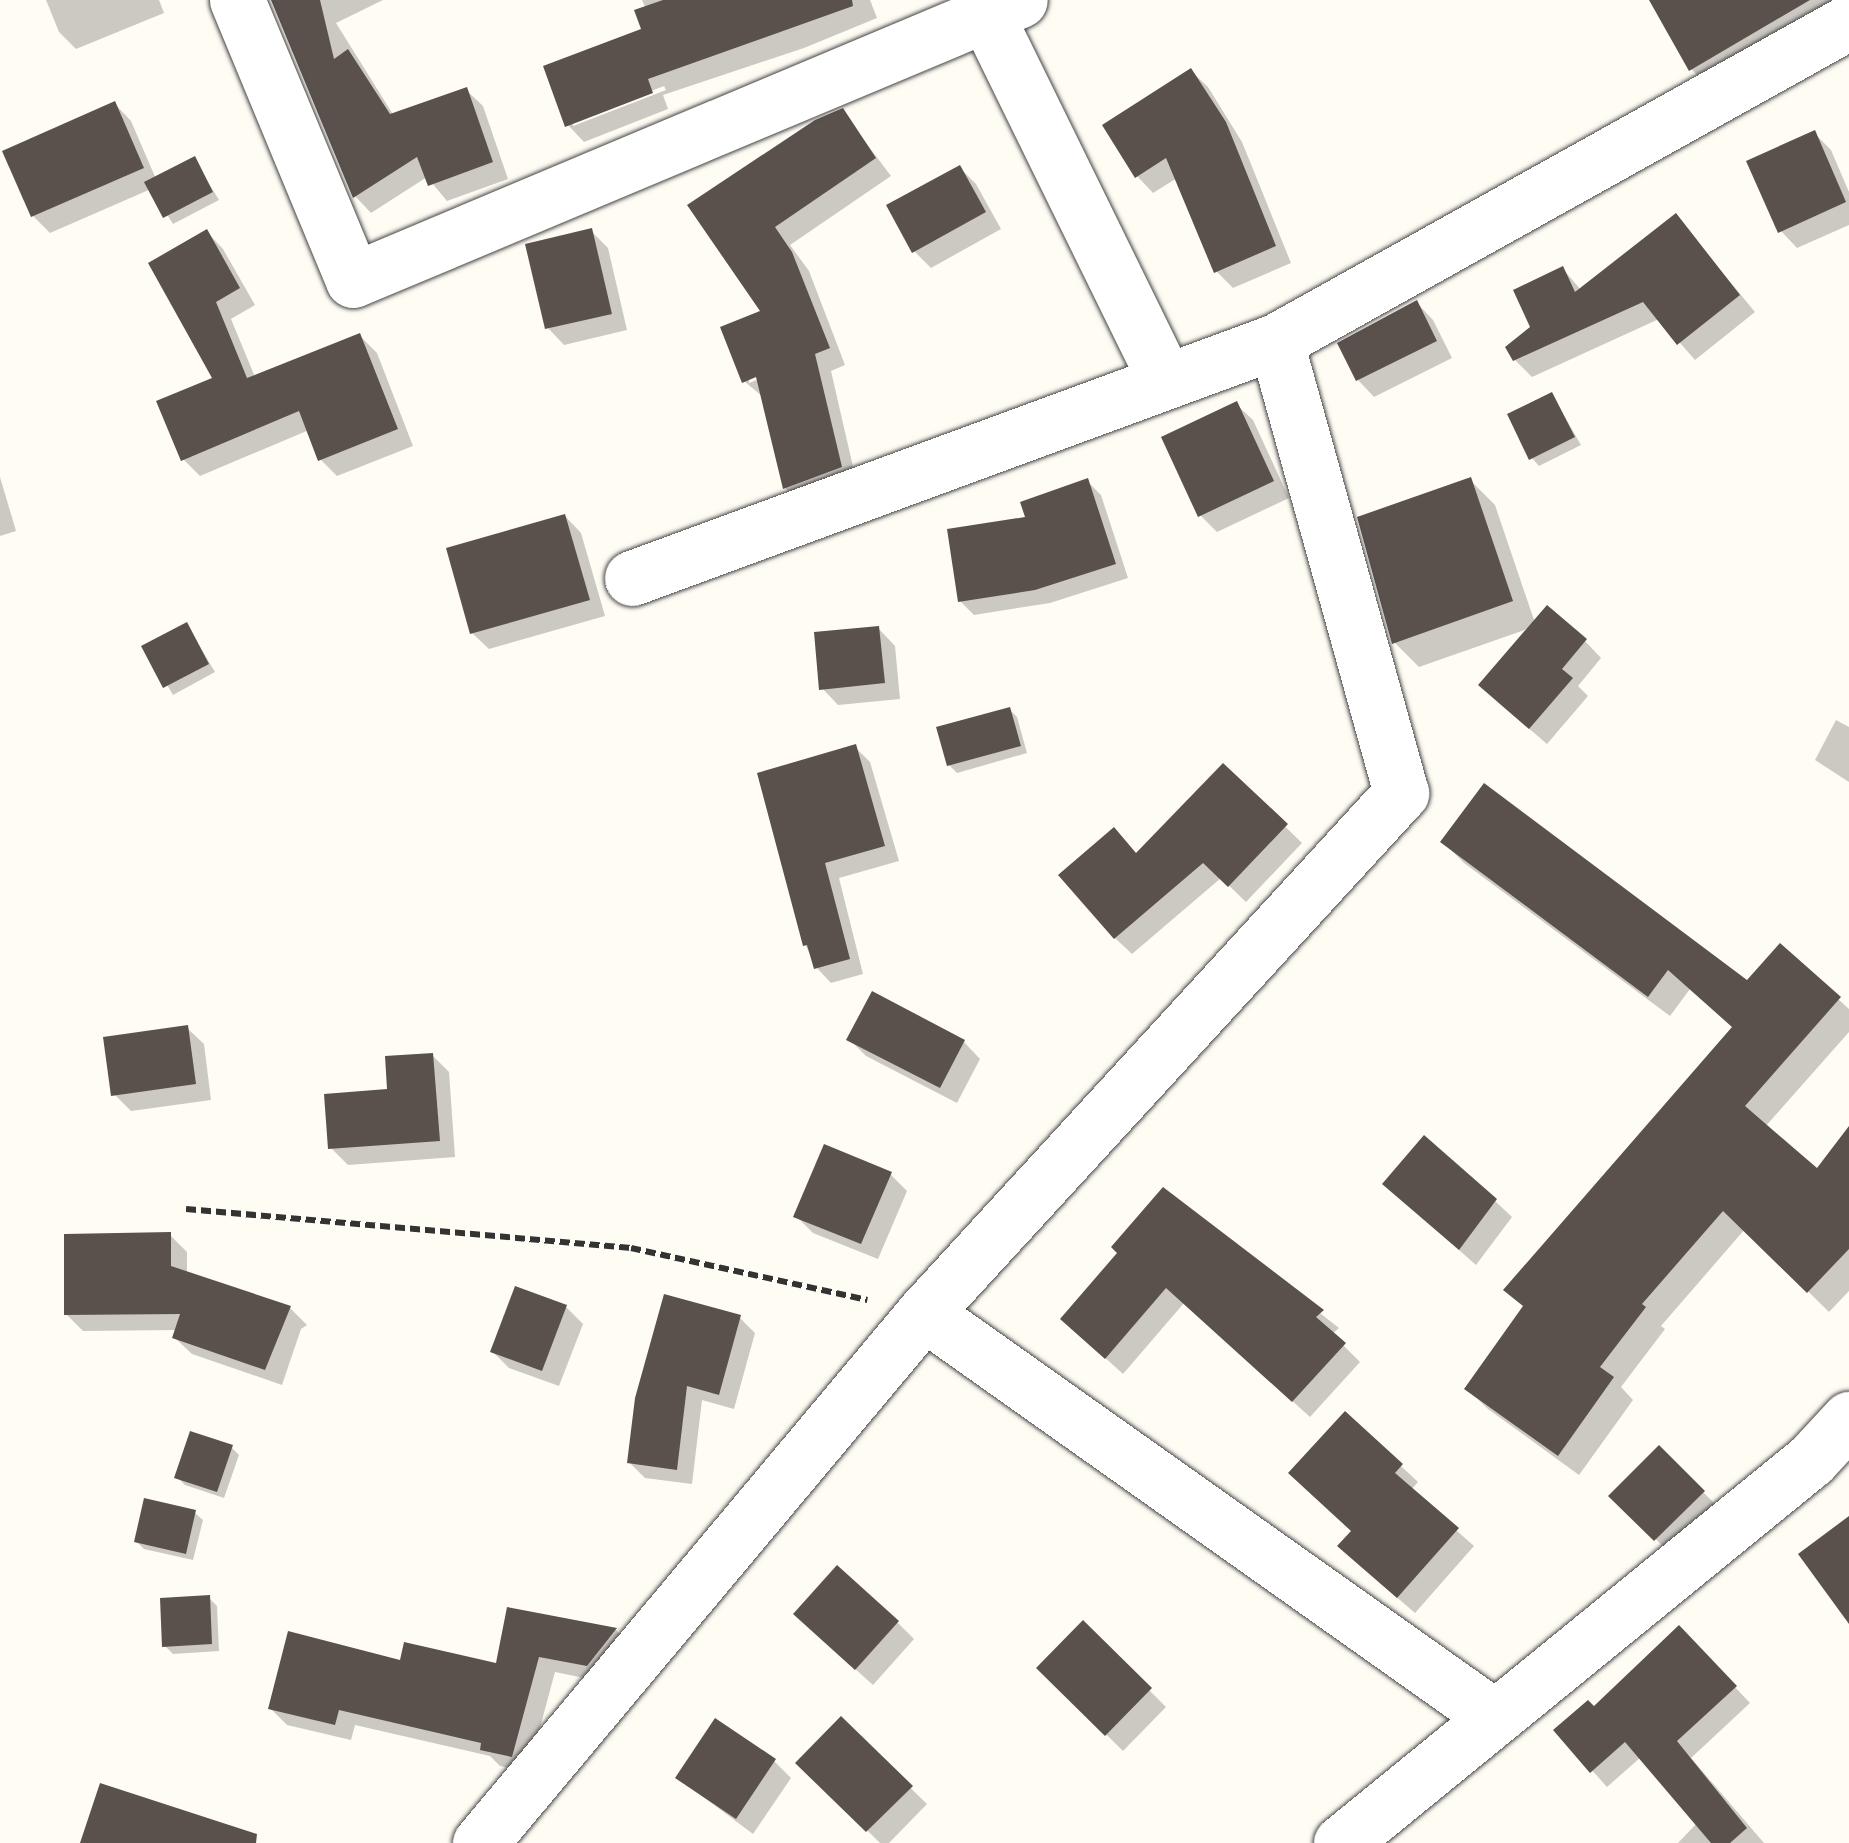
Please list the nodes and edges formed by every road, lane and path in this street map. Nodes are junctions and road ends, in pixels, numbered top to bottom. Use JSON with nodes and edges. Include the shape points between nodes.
{"nodes":[{"id":1,"x":236,"y":0,"type":"edge"},
{"id":2,"x":995,"y":5,"type":"edge"},
{"id":3,"x":1849,"y":22,"type":"edge"},
{"id":4,"x":1276,"y":341,"type":"junction"},
{"id":5,"x":1164,"y":378,"type":"junction"},
{"id":6,"x":632,"y":578,"type":"dead end"},
{"id":7,"x":186,"y":1209,"type":"dead end"},
{"id":8,"x":924,"y":1312,"type":"junction"},
{"id":9,"x":1849,"y":1419,"type":"edge"},
{"id":10,"x":1493,"y":1716,"type":"junction"},
{"id":11,"x":480,"y":1843,"type":"edge"},
{"id":12,"x":1340,"y":1843,"type":"edge"}],
"edges":[{"from":1,"to":2,"type":"street","via":[[353,280]]},
{"from":2,"to":5,"type":"street"},
{"from":3,"to":4,"type":"street"},
{"from":4,"to":5,"type":"street"},
{"from":4,"to":8,"type":"street","via":[[1401,793]]},
{"from":5,"to":6,"type":"street"},
{"from":7,"to":8,"type":"path","via":[[631,1248]]},
{"from":8,"to":10,"type":"street"},
{"from":8,"to":11,"type":"street"},
{"from":9,"to":10,"type":"street","via":[[1812,1460]]},
{"from":10,"to":12,"type":"street"}]}
